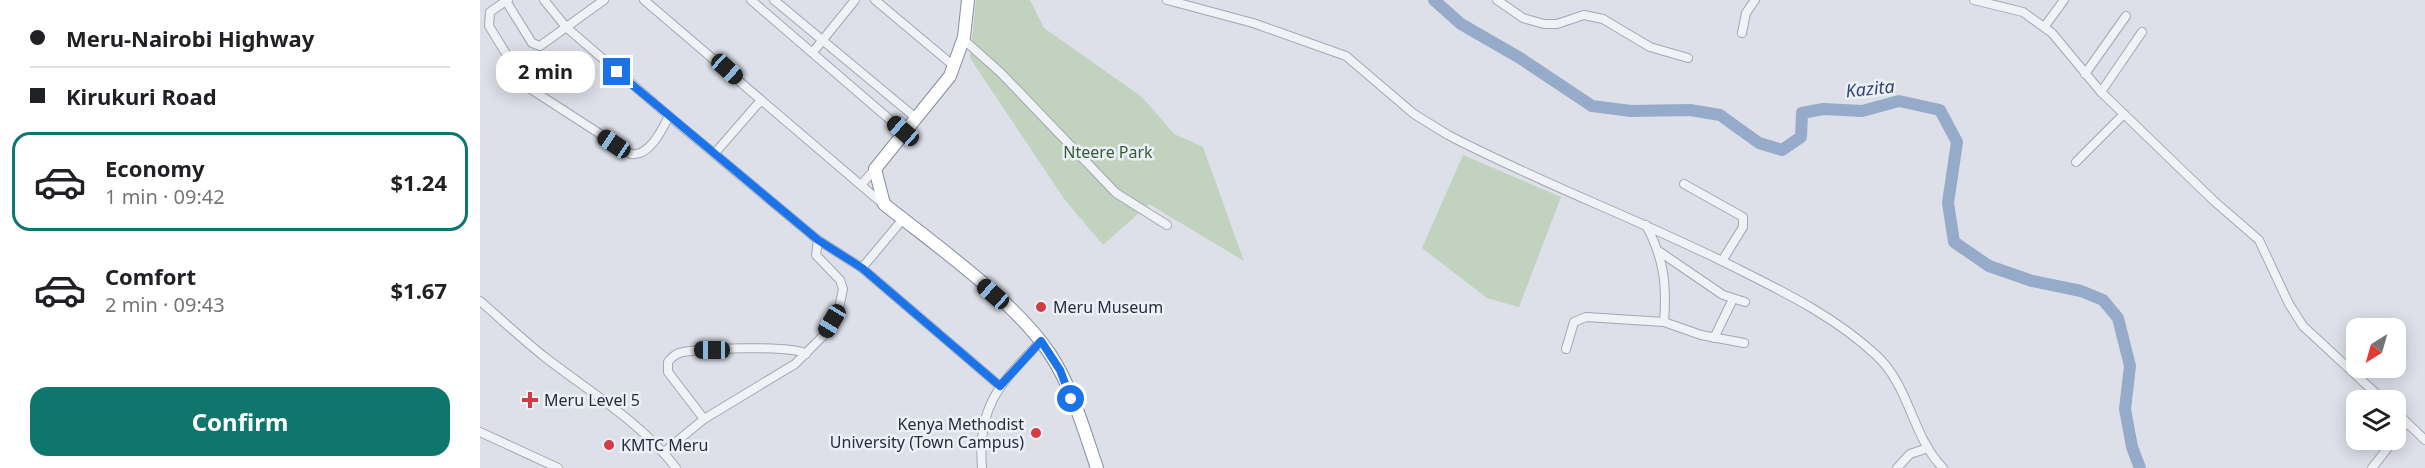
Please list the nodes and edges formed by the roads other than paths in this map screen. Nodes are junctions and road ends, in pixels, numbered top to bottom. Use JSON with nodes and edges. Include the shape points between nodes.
{"nodes":[{"id":1,"x":544,"y":0,"type":"edge"},
{"id":2,"x":604,"y":0,"type":"edge"},
{"id":3,"x":644,"y":0,"type":"edge"},
{"id":4,"x":751,"y":0,"type":"edge"},
{"id":5,"x":774,"y":0,"type":"edge"},
{"id":6,"x":855,"y":0,"type":"edge"},
{"id":7,"x":875,"y":0,"type":"edge"},
{"id":8,"x":968,"y":0,"type":"edge"},
{"id":9,"x":1167,"y":0,"type":"edge"},
{"id":10,"x":1497,"y":0,"type":"edge"},
{"id":11,"x":1755,"y":0,"type":"edge"},
{"id":12,"x":1974,"y":0,"type":"edge"},
{"id":13,"x":2064,"y":0,"type":"edge"},
{"id":14,"x":507,"y":1,"type":"edge"},
{"id":15,"x":2126,"y":16,"type":"dead end"},
{"id":16,"x":2044,"y":26,"type":"junction"},
{"id":17,"x":566,"y":27,"type":"junction"},
{"id":18,"x":2142,"y":32,"type":"dead end"},
{"id":19,"x":1742,"y":33,"type":"dead end"},
{"id":20,"x":823,"y":40,"type":"junction"},
{"id":21,"x":964,"y":40,"type":"junction"},
{"id":22,"x":813,"y":52,"type":"junction"},
{"id":23,"x":1688,"y":58,"type":"dead end"},
{"id":24,"x":955,"y":67,"type":"junction"},
{"id":25,"x":2085,"y":74,"type":"junction"},
{"id":26,"x":2101,"y":92,"type":"junction"},
{"id":27,"x":761,"y":100,"type":"junction"},
{"id":28,"x":2124,"y":114,"type":"junction"},
{"id":29,"x":669,"y":116,"type":"junction"},
{"id":30,"x":916,"y":118,"type":"junction"},
{"id":31,"x":903,"y":131,"type":"junction"},
{"id":32,"x":715,"y":153,"type":"junction"},
{"id":33,"x":2076,"y":162,"type":"dead end"},
{"id":34,"x":875,"y":169,"type":"junction"},
{"id":35,"x":1684,"y":184,"type":"dead end"},
{"id":36,"x":861,"y":185,"type":"junction"},
{"id":37,"x":884,"y":204,"type":"junction"},
{"id":38,"x":903,"y":219,"type":"junction"},
{"id":39,"x":1167,"y":225,"type":"dead end"},
{"id":40,"x":1646,"y":225,"type":"junction"},
{"id":41,"x":818,"y":240,"type":"junction"},
{"id":42,"x":1660,"y":252,"type":"junction"},
{"id":43,"x":1722,"y":261,"type":"junction"},
{"id":44,"x":862,"y":268,"type":"junction"},
{"id":45,"x":1733,"y":299,"type":"junction"},
{"id":46,"x":480,"y":300,"type":"edge"},
{"id":47,"x":1745,"y":302,"type":"dead end"},
{"id":48,"x":1664,"y":322,"type":"junction"},
{"id":49,"x":1714,"y":338,"type":"junction"},
{"id":50,"x":1041,"y":341,"type":"junction"},
{"id":51,"x":1744,"y":343,"type":"dead end"},
{"id":52,"x":1566,"y":349,"type":"dead end"},
{"id":53,"x":806,"y":354,"type":"junction"},
{"id":54,"x":1000,"y":386,"type":"junction"},
{"id":55,"x":2372,"y":390,"type":"edge"},
{"id":56,"x":704,"y":418,"type":"junction"},
{"id":57,"x":2406,"y":423,"type":"edge"},
{"id":58,"x":480,"y":432,"type":"edge"},
{"id":59,"x":2425,"y":440,"type":"edge"},
{"id":60,"x":1928,"y":448,"type":"junction"},
{"id":61,"x":2386,"y":450,"type":"edge"},
{"id":62,"x":664,"y":452,"type":"junction"},
{"id":63,"x":558,"y":468,"type":"edge"},
{"id":64,"x":676,"y":468,"type":"edge"},
{"id":65,"x":982,"y":468,"type":"edge"},
{"id":66,"x":1097,"y":468,"type":"edge"},
{"id":67,"x":1897,"y":468,"type":"edge"},
{"id":68,"x":1943,"y":468,"type":"edge"},
{"id":69,"x":2372,"y":468,"type":"edge"}],
"edges":[{"from":1,"to":17,"type":"street"},
{"from":2,"to":17,"type":"street"},
{"from":3,"to":27,"type":"street"},
{"from":4,"to":22,"type":"street"},
{"from":5,"to":20,"type":"street"},
{"from":6,"to":20,"type":"street"},
{"from":7,"to":24,"type":"street"},
{"from":8,"to":21,"type":"highway"},
{"from":9,"to":40,"type":"street","via":[[1253,23],[1346,56],[1414,114],[1448,135]]},
{"from":10,"to":23,"type":"street","via":[[1523,18],[1544,24],[1584,15],[1603,19],[1650,47]]},
{"from":11,"to":19,"type":"street","via":[[1746,13]]},
{"from":12,"to":16,"type":"street","via":[[2023,12]]},
{"from":13,"to":16,"type":"street"},
{"from":14,"to":17,"type":"street","via":[[536,45]]},
{"from":14,"to":29,"type":"street","via":[[490,12],[489,26],[521,80],[536,93],[625,152],[636,155],[648,148]]},
{"from":15,"to":25,"type":"street"},
{"from":16,"to":25,"type":"street"},
{"from":17,"to":29,"type":"street"},
{"from":18,"to":26,"type":"street"},
{"from":20,"to":22,"type":"street"},
{"from":20,"to":30,"type":"street"},
{"from":21,"to":24,"type":"highway"},
{"from":21,"to":39,"type":"street","via":[[1002,73],[1116,193]]},
{"from":22,"to":31,"type":"street"},
{"from":24,"to":30,"type":"highway"},
{"from":25,"to":26,"type":"street"},
{"from":26,"to":28,"type":"street"},
{"from":27,"to":32,"type":"street"},
{"from":27,"to":36,"type":"street"},
{"from":28,"to":33,"type":"street"},
{"from":28,"to":55,"type":"street","via":[[2259,240],[2303,326]]},
{"from":29,"to":32,"type":"street"},
{"from":30,"to":31,"type":"highway"},
{"from":31,"to":34,"type":"highway"},
{"from":32,"to":41,"type":"street"},
{"from":34,"to":36,"type":"street"},
{"from":34,"to":37,"type":"highway"},
{"from":35,"to":43,"type":"street","via":[[1743,217],[1743,227]]},
{"from":36,"to":37,"type":"street"},
{"from":37,"to":38,"type":"highway"},
{"from":38,"to":44,"type":"street"},
{"from":38,"to":50,"type":"highway","via":[[1018,316]]},
{"from":40,"to":42,"type":"street"},
{"from":40,"to":43,"type":"street"},
{"from":41,"to":44,"type":"street"},
{"from":41,"to":53,"type":"street","via":[[816,255],[840,280],[843,297],[824,335]]},
{"from":42,"to":45,"type":"street"},
{"from":42,"to":48,"type":"street"},
{"from":43,"to":60,"type":"street","via":[[1812,306],[1878,357],[1901,388]]},
{"from":44,"to":54,"type":"street"},
{"from":45,"to":47,"type":"street"},
{"from":45,"to":49,"type":"street"},
{"from":46,"to":62,"type":"street","via":[[545,358]]},
{"from":48,"to":49,"type":"street"},
{"from":48,"to":52,"type":"street","via":[[1586,316],[1574,322]]},
{"from":49,"to":51,"type":"street"},
{"from":50,"to":54,"type":"street"},
{"from":50,"to":66,"type":"highway","via":[[1060,370]]},
{"from":53,"to":56,"type":"street","via":[[772,379]]},
{"from":53,"to":56,"type":"street","via":[[797,350],[760,349],[675,354],[668,362],[668,372]]},
{"from":54,"to":65,"type":"street","via":[[981,428]]},
{"from":56,"to":62,"type":"street"},
{"from":57,"to":59,"type":"street"},
{"from":58,"to":63,"type":"street"},
{"from":60,"to":67,"type":"street","via":[[1910,454]]},
{"from":60,"to":68,"type":"street"},
{"from":61,"to":69,"type":"street"},
{"from":62,"to":64,"type":"street"}]}
